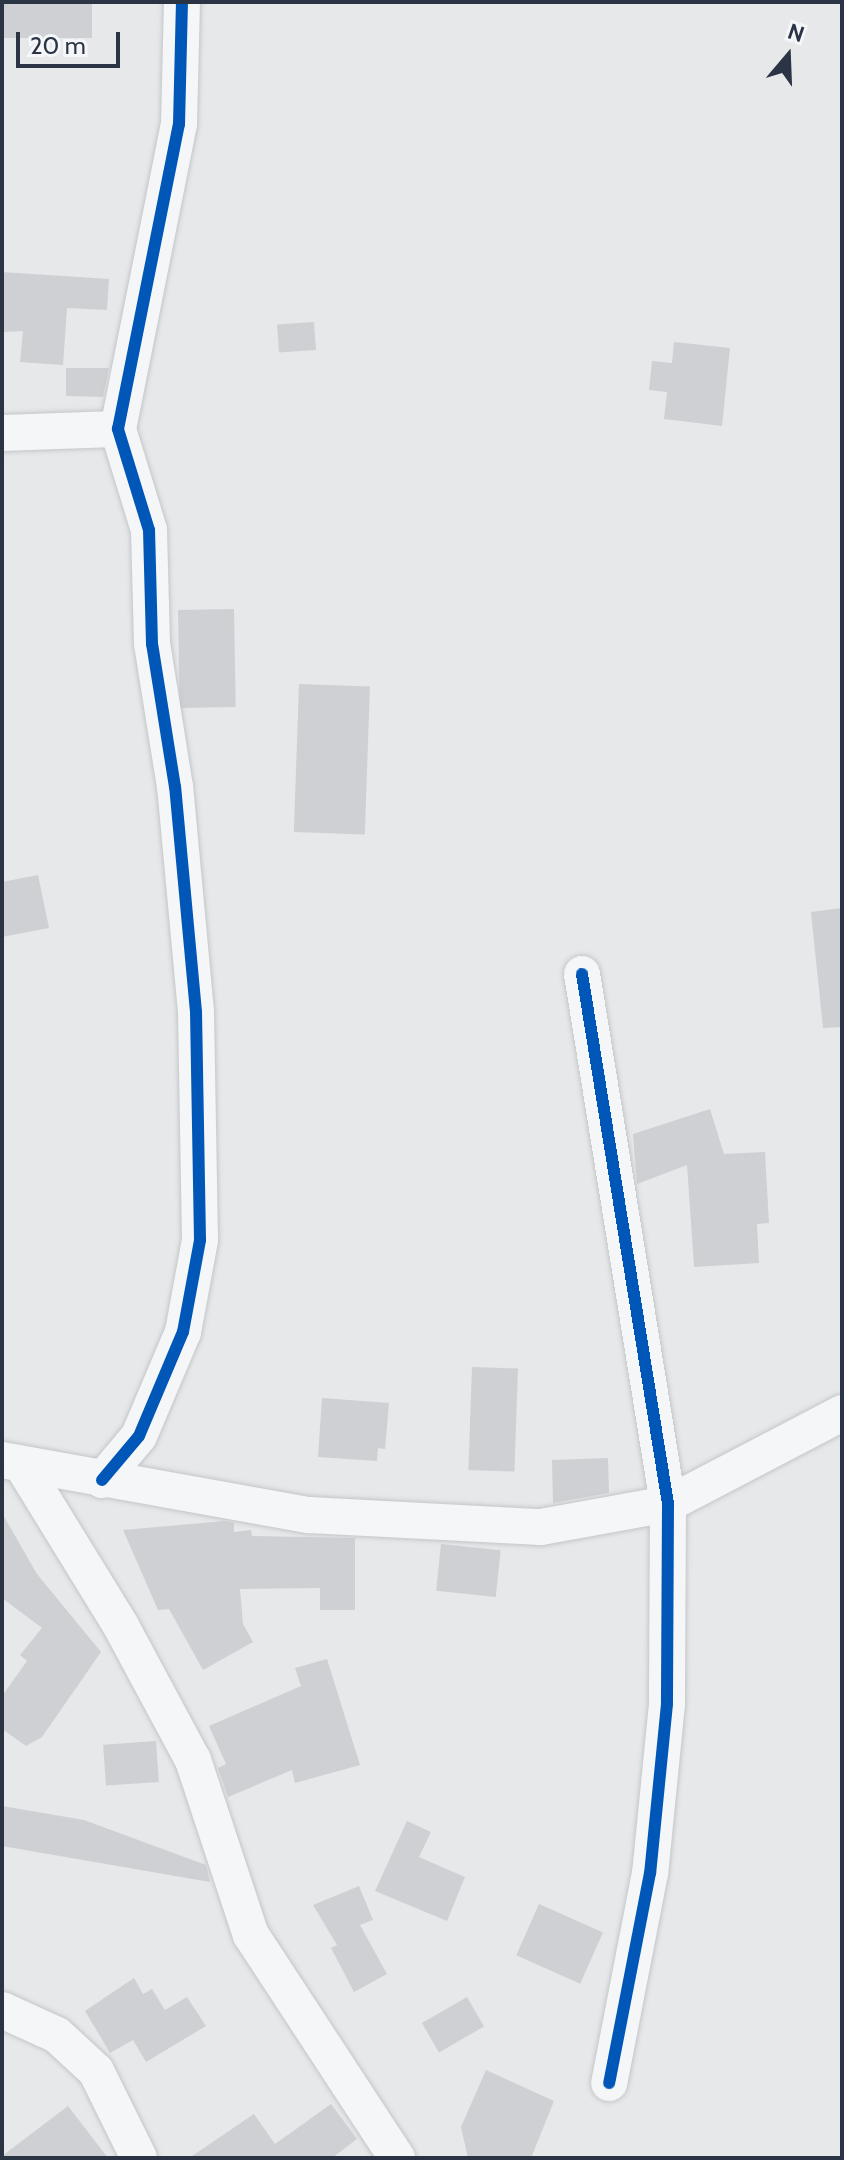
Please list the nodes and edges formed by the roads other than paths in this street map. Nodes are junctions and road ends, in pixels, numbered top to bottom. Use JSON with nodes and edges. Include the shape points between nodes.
{"nodes":[{"id":1,"x":182,"y":2,"type":"edge"},
{"id":2,"x":118,"y":429,"type":"junction"},
{"id":3,"x":2,"y":433,"type":"edge"},
{"id":4,"x":582,"y":974,"type":"dead end"},
{"id":5,"x":842,"y":1413,"type":"edge"},
{"id":6,"x":12,"y":1463,"type":"edge"},
{"id":7,"x":102,"y":1480,"type":"junction"},
{"id":8,"x":668,"y":1504,"type":"junction"},
{"id":9,"x":2,"y":2010,"type":"edge"},
{"id":10,"x":609,"y":2083,"type":"dead end"},
{"id":11,"x":139,"y":2158,"type":"edge"},
{"id":12,"x":397,"y":2158,"type":"edge"}],
"edges":[{"from":1,"to":2,"type":"street","via":[[179,124]]},
{"from":2,"to":3,"type":"street"},
{"from":2,"to":7,"type":"street","via":[[149,530],[152,644],[175,787],[196,1012],[200,1240],[183,1332],[139,1436]]},
{"from":4,"to":8,"type":"street"},
{"from":5,"to":8,"type":"street"},
{"from":6,"to":7,"type":"street"},
{"from":6,"to":12,"type":"street","via":[[121,1626],[193,1760],[251,1935]]},
{"from":7,"to":8,"type":"street","via":[[309,1515],[525,1526]]},
{"from":8,"to":10,"type":"street","via":[[667,1704],[653,1842]]},
{"from":9,"to":11,"type":"street","via":[[57,2035],[96,2071]]}]}
